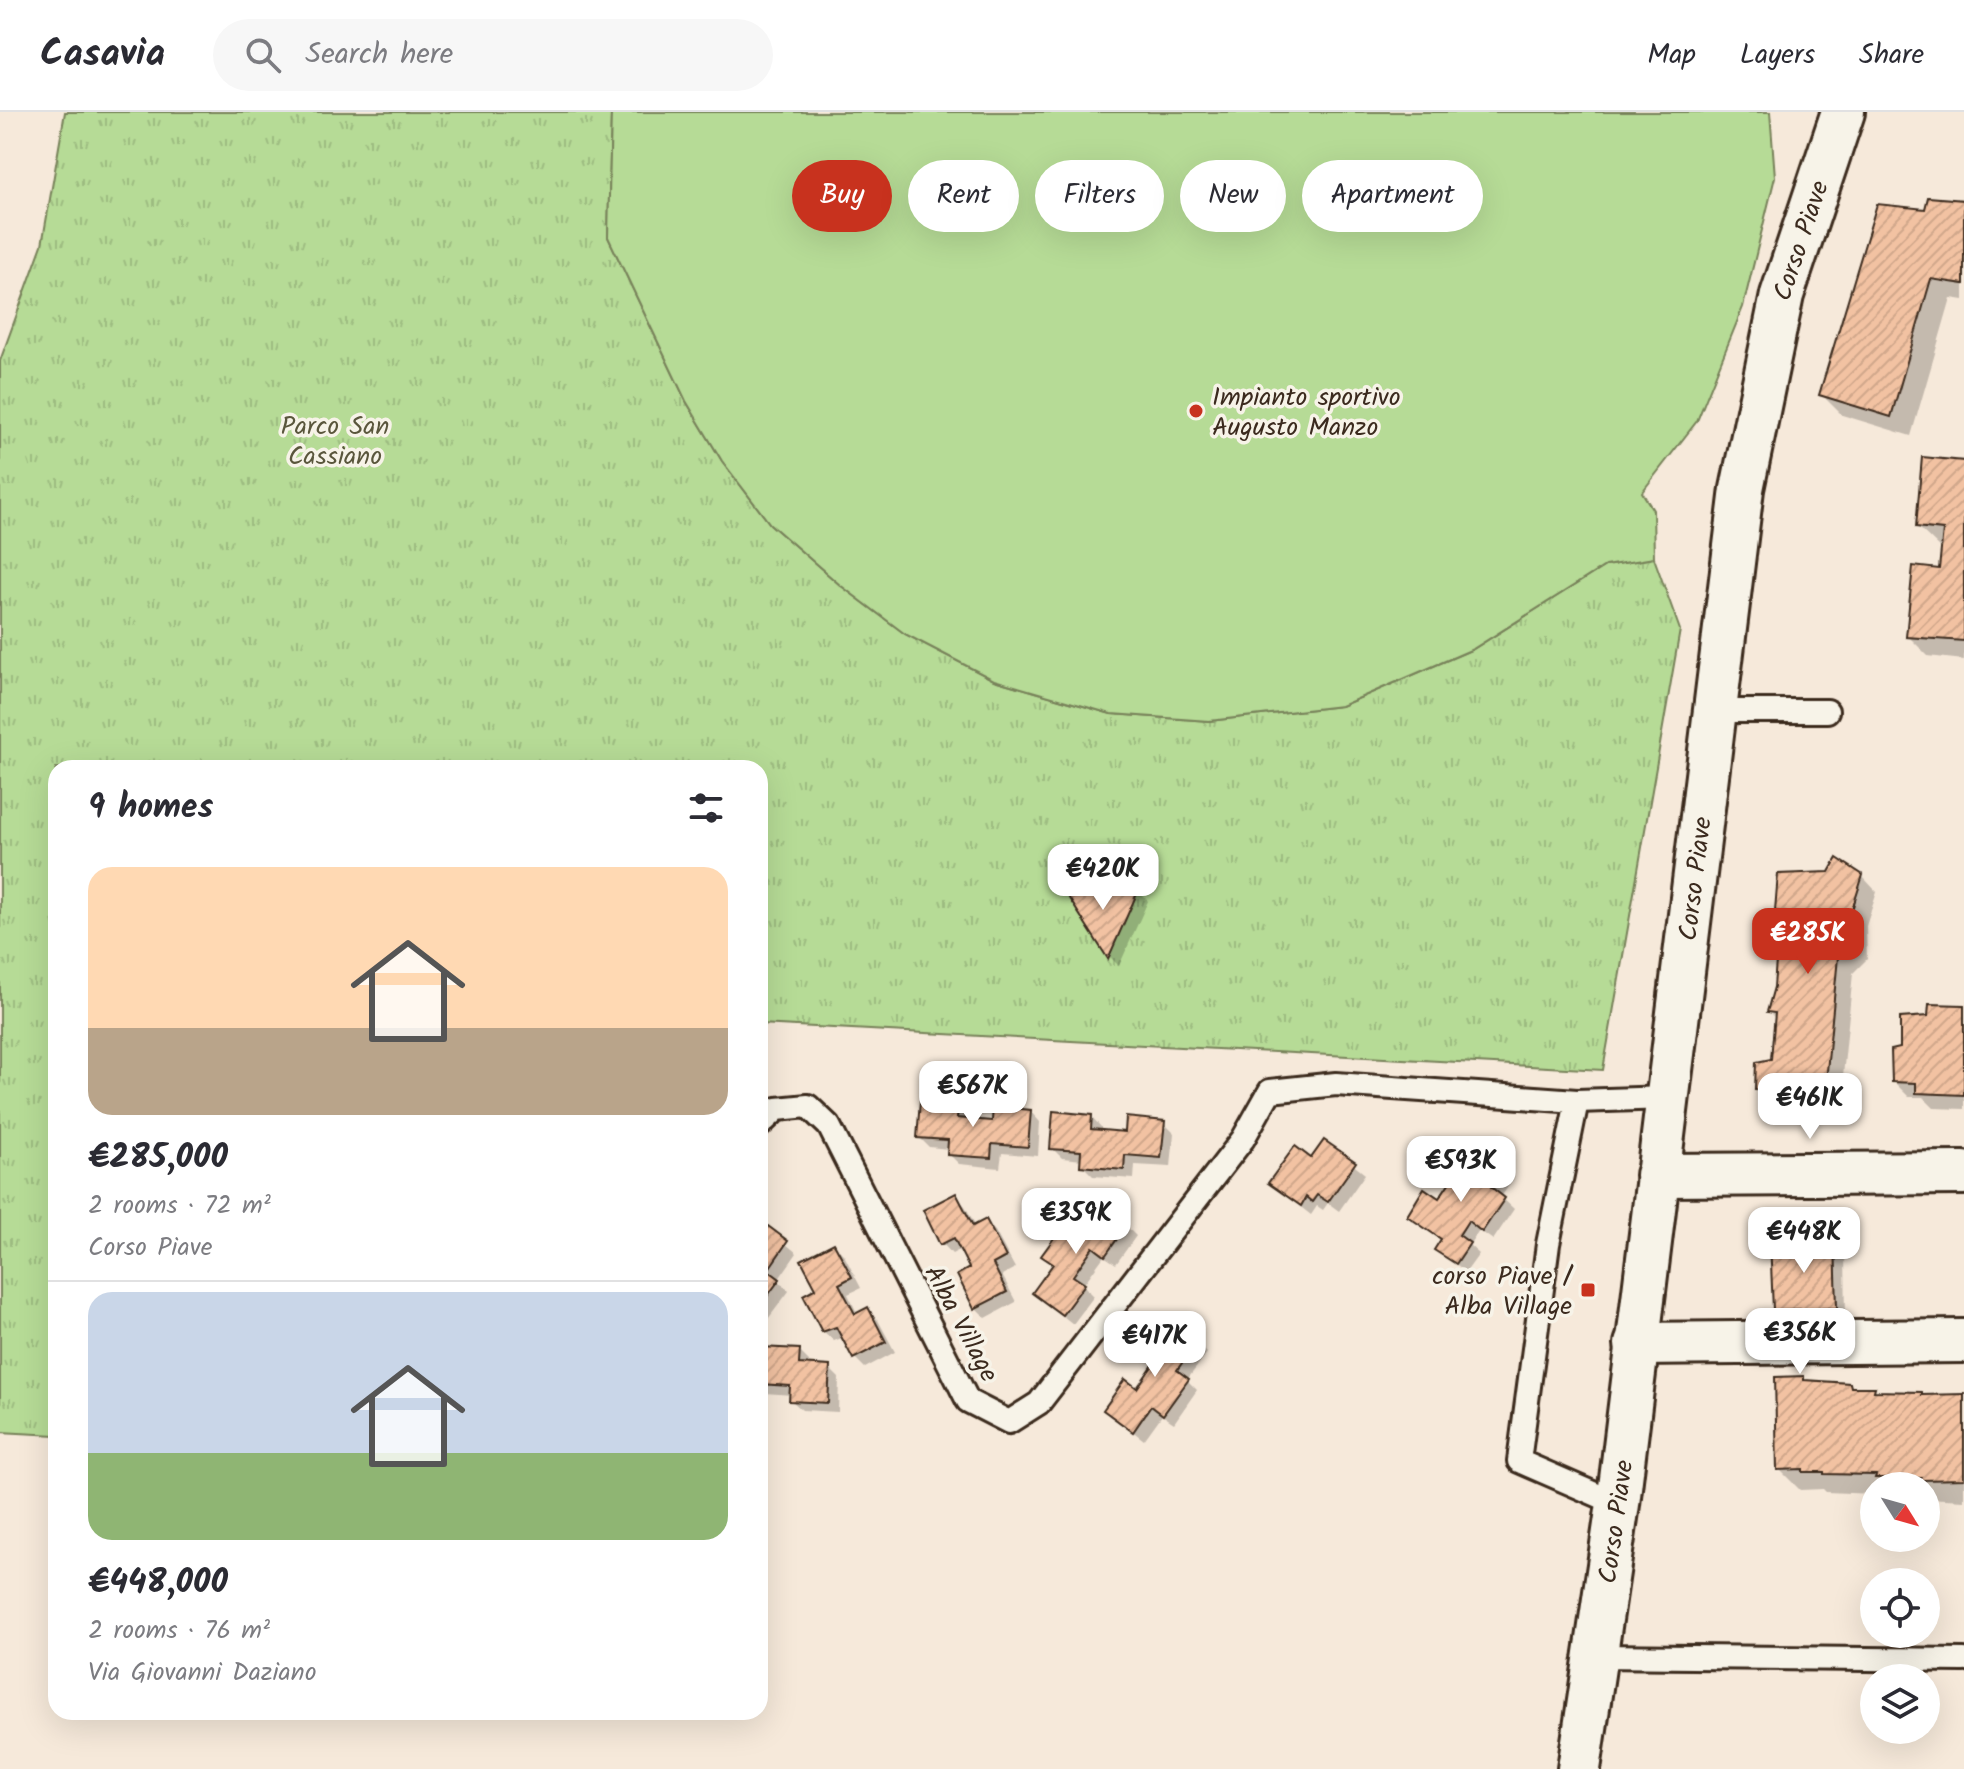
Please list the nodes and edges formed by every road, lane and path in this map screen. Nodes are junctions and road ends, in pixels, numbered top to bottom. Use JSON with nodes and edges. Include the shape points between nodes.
{"nodes":[{"id":1,"x":1843,"y":112,"type":"edge"},
{"id":2,"x":1714,"y":711,"type":"junction"},
{"id":3,"x":1827,"y":711,"type":"dead end"},
{"id":4,"x":1667,"y":1098,"type":"junction"},
{"id":5,"x":1577,"y":1101,"type":"junction"},
{"id":6,"x":768,"y":1117,"type":"edge"},
{"id":7,"x":1964,"y":1173,"type":"edge"},
{"id":8,"x":1657,"y":1175,"type":"junction"},
{"id":9,"x":1964,"y":1341,"type":"edge"},
{"id":10,"x":1636,"y":1344,"type":"junction"},
{"id":11,"x":1618,"y":1504,"type":"junction"},
{"id":12,"x":1596,"y":1656,"type":"junction"},
{"id":13,"x":1964,"y":1660,"type":"edge"},
{"id":14,"x":1579,"y":1769,"type":"edge"}],
"edges":[{"from":1,"to":2,"type":"street","name":"Corso Piave","via":[[1782,295],[1742,489]]},
{"from":2,"to":3,"type":"lane"},
{"from":2,"to":4,"type":"street","name":"Corso Piave"},
{"from":4,"to":5,"type":"lane"},
{"from":4,"to":8,"type":"street","name":"Corso Piave"},
{"from":5,"to":6,"type":"lane","name":"Alba Village","via":[[1336,1084],[1270,1091],[1243,1139],[1039,1403],[1009,1422],[968,1401],[829,1126],[808,1106],[777,1109]]},
{"from":5,"to":11,"type":"lane","via":[[1548,1244],[1519,1461]]},
{"from":7,"to":8,"type":"street"},
{"from":8,"to":10,"type":"street","name":"Corso Piave"},
{"from":9,"to":10,"type":"street"},
{"from":10,"to":11,"type":"street","name":"Corso Piave"},
{"from":11,"to":12,"type":"street","name":"Corso Piave"},
{"from":12,"to":13,"type":"lane"},
{"from":12,"to":14,"type":"street","name":"Corso Piave"}]}
